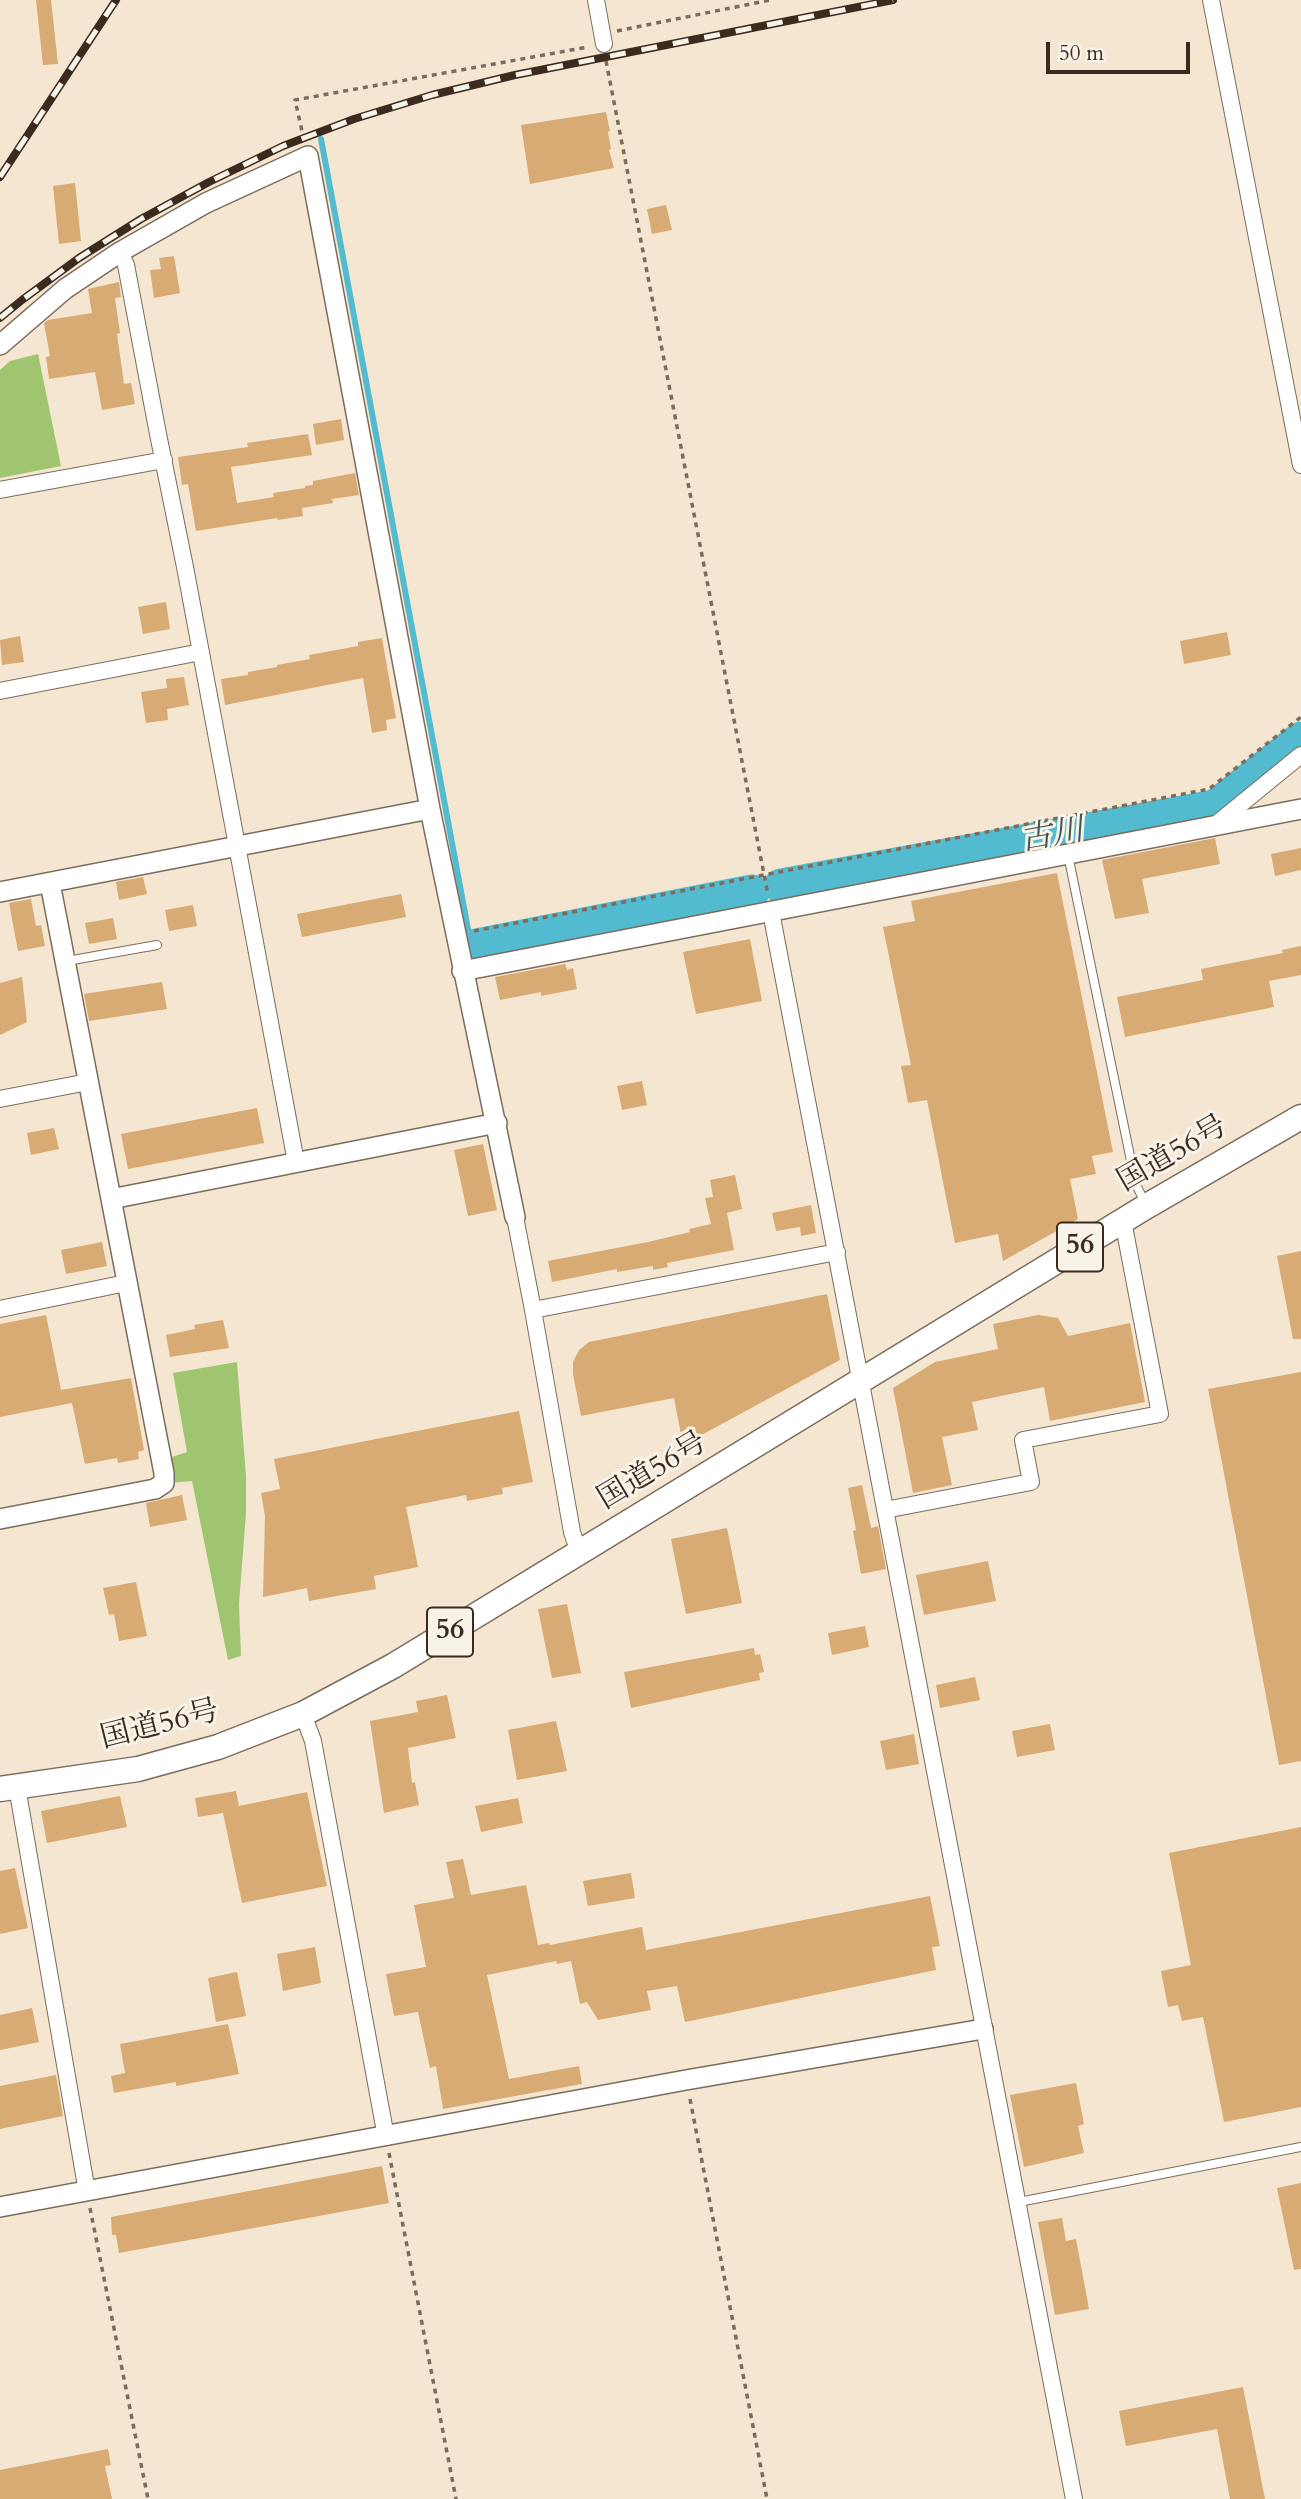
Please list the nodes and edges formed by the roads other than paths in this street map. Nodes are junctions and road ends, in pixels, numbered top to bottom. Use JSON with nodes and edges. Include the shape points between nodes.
{"nodes":[{"id":1,"x":596,"y":0,"type":"edge"},
{"id":2,"x":1211,"y":0,"type":"edge"},
{"id":3,"x":603,"y":39,"type":"road end"},
{"id":4,"x":120,"y":252,"type":"junction"},
{"id":5,"x":0,"y":345,"type":"edge"},
{"id":6,"x":164,"y":460,"type":"junction"},
{"id":7,"x":1301,"y":465,"type":"edge"},
{"id":8,"x":0,"y":490,"type":"edge"},
{"id":9,"x":201,"y":652,"type":"junction"},
{"id":10,"x":0,"y":691,"type":"edge"},
{"id":11,"x":1301,"y":755,"type":"edge"},
{"id":12,"x":430,"y":809,"type":"junction"},
{"id":13,"x":1301,"y":809,"type":"edge"},
{"id":14,"x":1214,"y":826,"type":"junction"},
{"id":15,"x":237,"y":847,"type":"junction"},
{"id":16,"x":1068,"y":854,"type":"junction"},
{"id":17,"x":50,"y":883,"type":"junction"},
{"id":18,"x":0,"y":892,"type":"edge"},
{"id":19,"x":771,"y":912,"type":"junction"},
{"id":20,"x":157,"y":945,"type":"dead end"},
{"id":21,"x":66,"y":961,"type":"junction"},
{"id":22,"x":462,"y":971,"type":"junction"},
{"id":23,"x":88,"y":1082,"type":"junction"},
{"id":24,"x":0,"y":1099,"type":"edge"},
{"id":25,"x":1301,"y":1117,"type":"edge"},
{"id":26,"x":497,"y":1123,"type":"junction"},
{"id":27,"x":296,"y":1162,"type":"junction"},
{"id":28,"x":111,"y":1199,"type":"junction"},
{"id":29,"x":1147,"y":1206,"type":"junction"},
{"id":30,"x":515,"y":1217,"type":"joint"},
{"id":31,"x":1123,"y":1221,"type":"junction"},
{"id":32,"x":837,"y":1252,"type":"junction"},
{"id":33,"x":126,"y":1283,"type":"junction"},
{"id":34,"x":0,"y":1309,"type":"edge"},
{"id":35,"x":533,"y":1310,"type":"junction"},
{"id":36,"x":862,"y":1381,"type":"junction"},
{"id":37,"x":885,"y":1510,"type":"junction"},
{"id":38,"x":0,"y":1519,"type":"edge"},
{"id":39,"x":579,"y":1553,"type":"junction"},
{"id":40,"x":303,"y":1714,"type":"junction"},
{"id":41,"x":9,"y":1788,"type":"edge"},
{"id":42,"x":983,"y":2029,"type":"junction"},
{"id":43,"x":386,"y":2137,"type":"junction"},
{"id":44,"x":1301,"y":2147,"type":"edge"},
{"id":45,"x":87,"y":2192,"type":"junction"},
{"id":46,"x":1019,"y":2202,"type":"junction"},
{"id":47,"x":0,"y":2207,"type":"edge"},
{"id":48,"x":1074,"y":2499,"type":"edge"}],
"edges":[{"from":1,"to":3,"type":"street"},
{"from":2,"to":7,"type":"street"},
{"from":4,"to":5,"type":"street","via":[[65,289]]},
{"from":4,"to":6,"type":"street"},
{"from":4,"to":12,"type":"street","via":[[205,203],[308,156]]},
{"from":6,"to":8,"type":"street"},
{"from":6,"to":9,"type":"street"},
{"from":9,"to":10,"type":"street"},
{"from":9,"to":15,"type":"street"},
{"from":11,"to":14,"type":"street"},
{"from":12,"to":15,"type":"street"},
{"from":12,"to":22,"type":"street"},
{"from":13,"to":14,"type":"street"},
{"from":14,"to":16,"type":"street"},
{"from":15,"to":17,"type":"street"},
{"from":15,"to":27,"type":"street"},
{"from":16,"to":19,"type":"street"},
{"from":16,"to":29,"type":"lane","via":[[1136,1185]]},
{"from":17,"to":18,"type":"street"},
{"from":17,"to":21,"type":"street"},
{"from":19,"to":22,"type":"street"},
{"from":19,"to":32,"type":"street"},
{"from":20,"to":21,"type":"lane"},
{"from":21,"to":23,"type":"street"},
{"from":22,"to":26,"type":"street"},
{"from":23,"to":24,"type":"street"},
{"from":23,"to":28,"type":"street"},
{"from":25,"to":29,"type":"highway","name":"国道56号","number":"56"},
{"from":26,"to":27,"type":"street"},
{"from":26,"to":30,"type":"street"},
{"from":27,"to":28,"type":"street"},
{"from":28,"to":33,"type":"street"},
{"from":29,"to":31,"type":"highway","name":"国道56号","number":"56"},
{"from":30,"to":35,"type":"street"},
{"from":31,"to":36,"type":"highway","name":"国道56号","number":"56"},
{"from":31,"to":37,"type":"street","via":[[1160,1414],[1023,1440],[1031,1482]]},
{"from":32,"to":35,"type":"street"},
{"from":32,"to":36,"type":"street"},
{"from":33,"to":34,"type":"street"},
{"from":33,"to":38,"type":"street","via":[[164,1483],[155,1489]]},
{"from":35,"to":39,"type":"street"},
{"from":36,"to":37,"type":"street"},
{"from":36,"to":39,"type":"highway","name":"国道56号","number":"56"},
{"from":37,"to":42,"type":"street"},
{"from":39,"to":40,"type":"highway","name":"国道56号","number":"56","via":[[393,1666]]},
{"from":40,"to":41,"type":"highway","name":"国道56号","number":"56","via":[[218,1747],[138,1769]]},
{"from":40,"to":43,"type":"street","via":[[313,1741]]},
{"from":41,"to":45,"type":"street"},
{"from":42,"to":43,"type":"street"},
{"from":42,"to":46,"type":"street"},
{"from":43,"to":45,"type":"street"},
{"from":44,"to":46,"type":"lane"},
{"from":45,"to":47,"type":"street"},
{"from":46,"to":48,"type":"street"}]}
